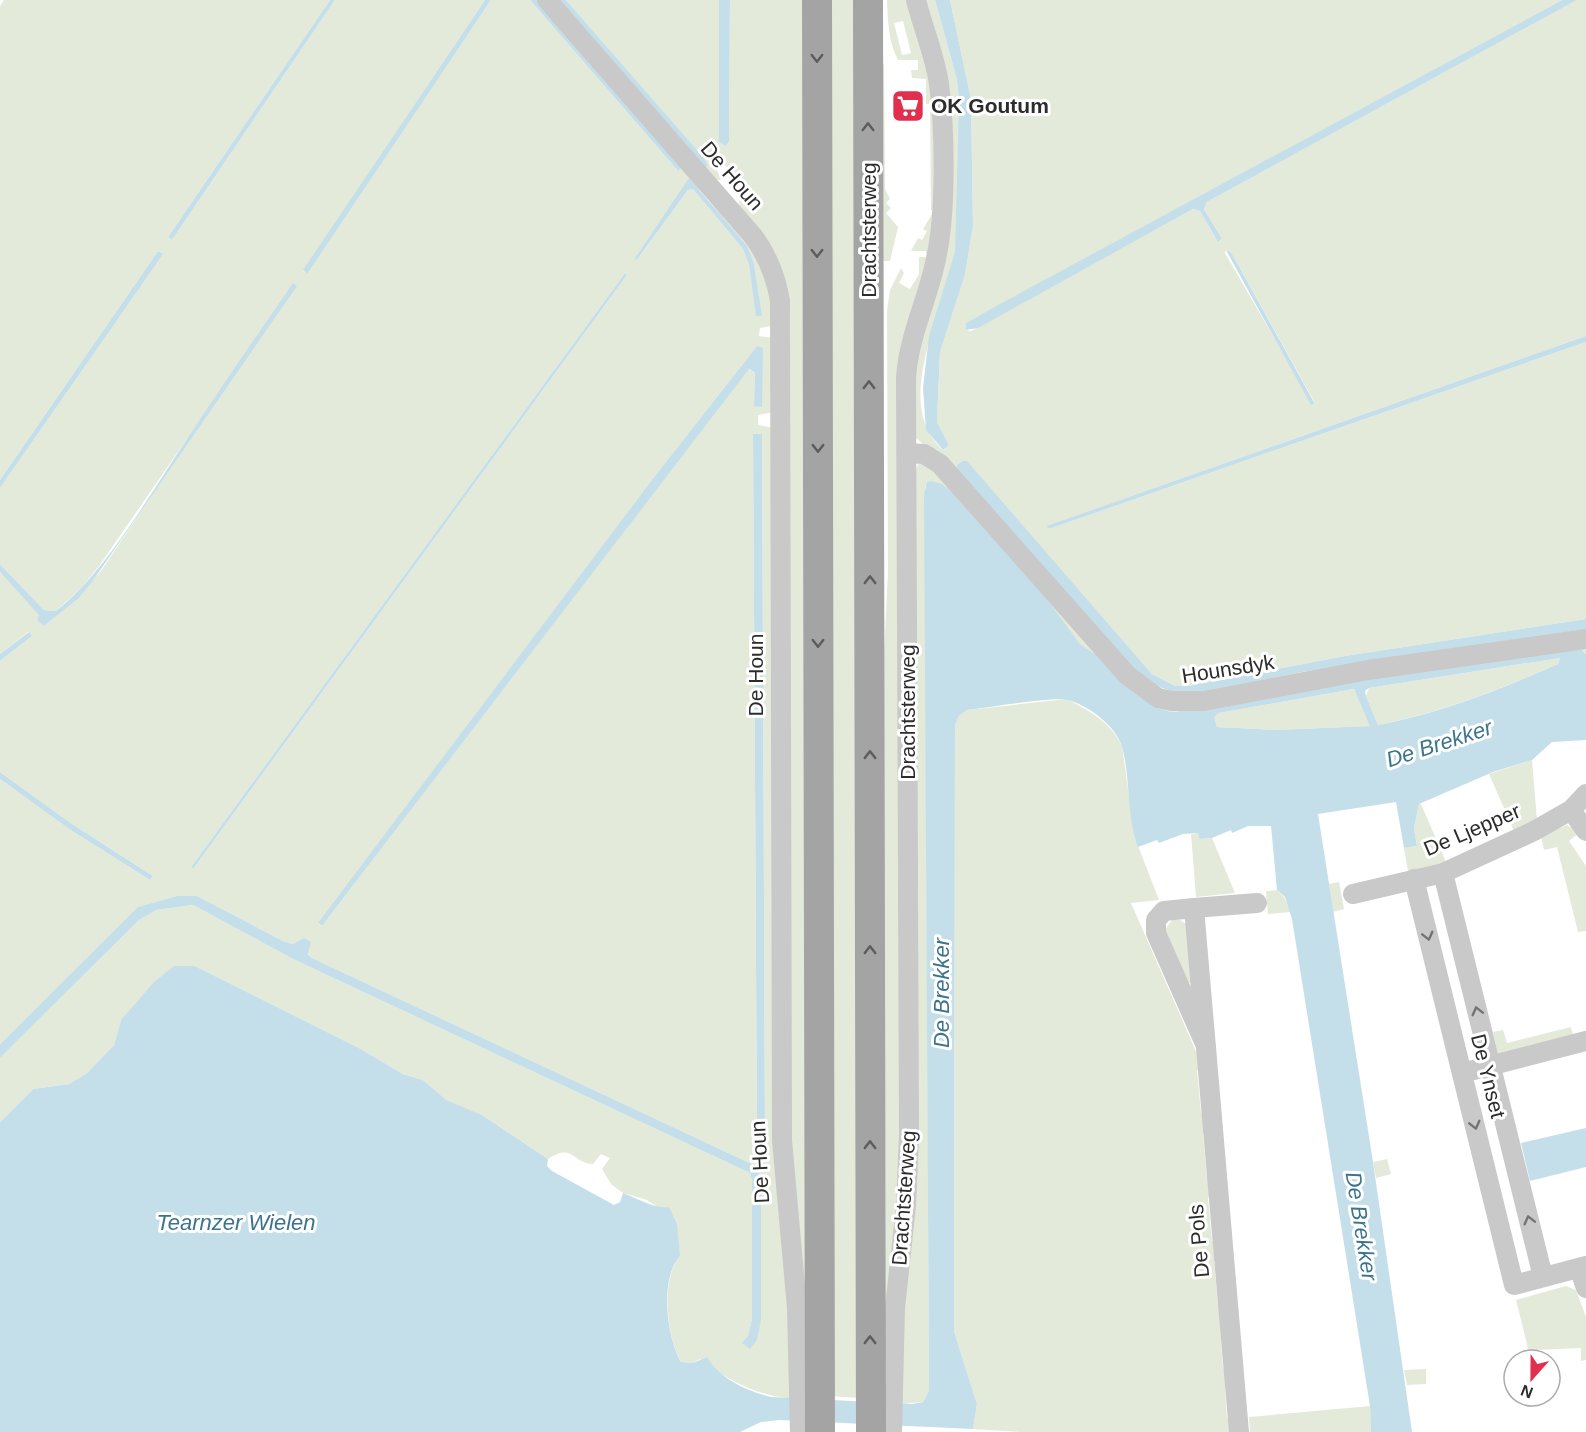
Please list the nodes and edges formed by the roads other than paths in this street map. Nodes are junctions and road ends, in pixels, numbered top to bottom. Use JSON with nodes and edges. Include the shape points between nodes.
{"nodes":[{"id":1,"x":547,"y":0,"type":"edge"},
{"id":2,"x":817,"y":0,"type":"edge"},
{"id":3,"x":868,"y":0,"type":"edge"},
{"id":4,"x":916,"y":0,"type":"edge"},
{"id":5,"x":909,"y":453,"type":"junction"},
{"id":6,"x":1586,"y":639,"type":"edge"},
{"id":7,"x":1586,"y":794,"type":"edge"},
{"id":8,"x":1571,"y":810,"type":"junction"},
{"id":9,"x":1586,"y":831,"type":"edge"},
{"id":10,"x":1443,"y":873,"type":"junction"},
{"id":11,"x":1414,"y":879,"type":"junction"},
{"id":12,"x":1353,"y":894,"type":"dead end"},
{"id":13,"x":1257,"y":903,"type":"dead end"},
{"id":14,"x":1194,"y":908,"type":"junction"},
{"id":15,"x":1586,"y":1041,"type":"edge"},
{"id":16,"x":1206,"y":1046,"type":"junction"},
{"id":17,"x":1491,"y":1065,"type":"junction"},
{"id":18,"x":1462,"y":1073,"type":"junction"},
{"id":19,"x":1583,"y":1267,"type":"edge"},
{"id":20,"x":1544,"y":1277,"type":"junction"},
{"id":21,"x":1586,"y":1288,"type":"edge"},
{"id":22,"x":810,"y":1395,"type":"junction"},
{"id":23,"x":881,"y":1399,"type":"junction"},
{"id":24,"x":800,"y":1432,"type":"edge"},
{"id":25,"x":820,"y":1432,"type":"edge"},
{"id":26,"x":871,"y":1432,"type":"edge"},
{"id":27,"x":892,"y":1432,"type":"edge"},
{"id":28,"x":1239,"y":1432,"type":"edge"}],
"edges":[{"from":1,"to":22,"type":"street","name":"De Houn","via":[[753,236],[777,283],[782,1140],[797,1308]]},
{"from":2,"to":22,"type":"main road","one_way":true},
{"from":23,"to":3,"type":"main road","name":"Drachtsterweg","one_way":true},
{"from":4,"to":5,"type":"street","name":"Drachtsterweg","via":[[939,83],[941,231],[937,257],[910,339]]},
{"from":5,"to":6,"type":"street","name":"Hounsdyk","via":[[924,454],[940,464],[1127,675],[1158,698],[1204,701],[1368,670]]},
{"from":5,"to":23,"type":"street","name":"Drachtsterweg","via":[[909,1135],[895,1308]]},
{"from":7,"to":8,"type":"street","name":"De Ljepper"},
{"from":8,"to":9,"type":"street"},
{"from":8,"to":10,"type":"street","name":"De Ljepper"},
{"from":10,"to":11,"type":"street","name":"De Ljepper"},
{"from":17,"to":10,"type":"street","name":"De Ynset","one_way":true},
{"from":11,"to":12,"type":"street","name":"De Ljepper"},
{"from":11,"to":18,"type":"street","name":"De Ynset","one_way":true},
{"from":13,"to":14,"type":"street","name":"De Pols"},
{"from":14,"to":16,"type":"street","name":"De Pols"},
{"from":14,"to":16,"type":"street","name":"De Pols","via":[[1164,911],[1155,927]]},
{"from":15,"to":17,"type":"street"},
{"from":16,"to":28,"type":"street","name":"De Pols"},
{"from":17,"to":18,"type":"street"},
{"from":20,"to":17,"type":"street","name":"De Ynset","one_way":true},
{"from":18,"to":20,"type":"street","name":"De Ynset","one_way":true,"via":[[1514,1285]]},
{"from":19,"to":20,"type":"street"},
{"from":19,"to":21,"type":"street"},
{"from":22,"to":24,"type":"street","name":"De Houn"},
{"from":22,"to":25,"type":"main road"},
{"from":23,"to":26,"type":"main road","name":"Drachtsterweg"},
{"from":23,"to":27,"type":"street","name":"Drachtsterweg"}]}
